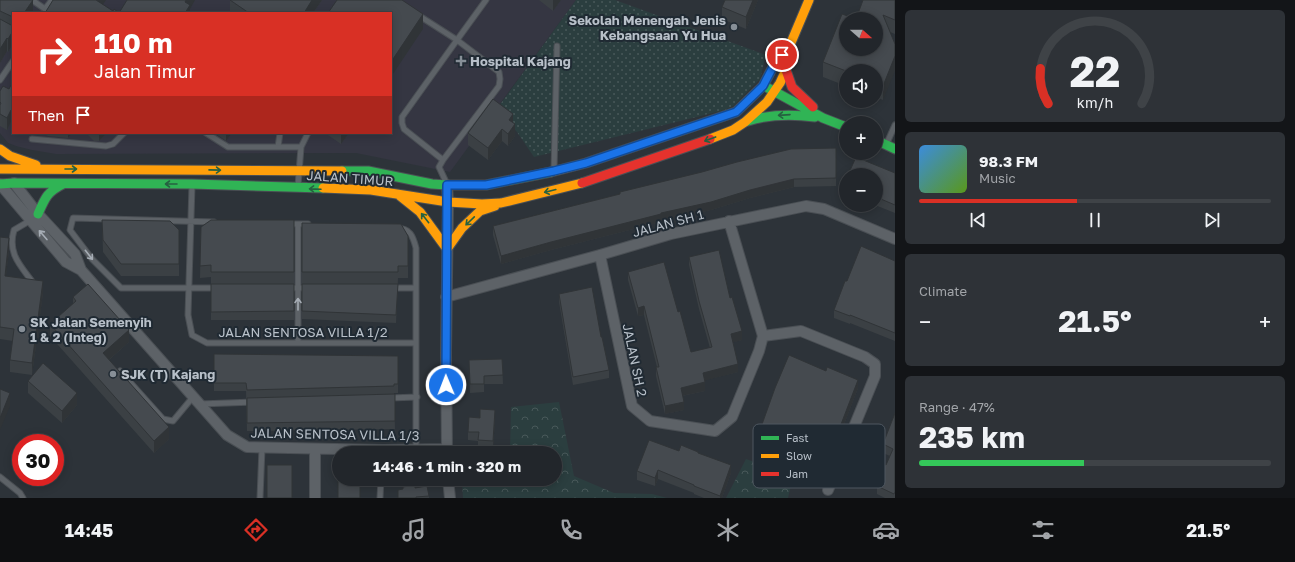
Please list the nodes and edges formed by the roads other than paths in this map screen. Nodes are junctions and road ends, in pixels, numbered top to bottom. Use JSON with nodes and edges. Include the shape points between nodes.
{"nodes":[{"id":1,"x":32,"y":0,"type":"edge"},
{"id":2,"x":52,"y":0,"type":"edge"},
{"id":3,"x":486,"y":0,"type":"edge"},
{"id":4,"x":809,"y":0,"type":"edge"},
{"id":5,"x":44,"y":11,"type":"edge"},
{"id":6,"x":414,"y":12,"type":"edge"},
{"id":7,"x":457,"y":40,"type":"junction"},
{"id":8,"x":790,"y":45,"type":"junction"},
{"id":9,"x":557,"y":46,"type":"dead end"},
{"id":10,"x":12,"y":62,"type":"edge"},
{"id":11,"x":786,"y":70,"type":"junction"},
{"id":12,"x":0,"y":80,"type":"edge"},
{"id":13,"x":763,"y":86,"type":"junction"},
{"id":14,"x":775,"y":92,"type":"junction"},
{"id":15,"x":823,"y":118,"type":"junction"},
{"id":16,"x":745,"y":122,"type":"junction"},
{"id":17,"x":839,"y":124,"type":"edge"},
{"id":18,"x":895,"y":126,"type":"edge"},
{"id":19,"x":123,"y":134,"type":"edge"},
{"id":20,"x":208,"y":134,"type":"edge"},
{"id":21,"x":280,"y":134,"type":"edge"},
{"id":22,"x":308,"y":134,"type":"edge"},
{"id":23,"x":32,"y":140,"type":"dead end"},
{"id":24,"x":278,"y":146,"type":"junction"},
{"id":25,"x":301,"y":147,"type":"junction"},
{"id":26,"x":891,"y":147,"type":"edge"},
{"id":27,"x":0,"y":149,"type":"edge"},
{"id":28,"x":443,"y":160,"type":"junction"},
{"id":29,"x":1,"y":167,"type":"edge"},
{"id":30,"x":46,"y":169,"type":"junction"},
{"id":31,"x":299,"y":171,"type":"junction"},
{"id":32,"x":554,"y":171,"type":"junction"},
{"id":33,"x":14,"y":182,"type":"junction"},
{"id":34,"x":65,"y":183,"type":"junction"},
{"id":35,"x":0,"y":184,"type":"edge"},
{"id":36,"x":192,"y":184,"type":"junction"},
{"id":37,"x":447,"y":185,"type":"junction"},
{"id":38,"x":297,"y":188,"type":"junction"},
{"id":39,"x":396,"y":194,"type":"junction"},
{"id":40,"x":448,"y":202,"type":"junction"},
{"id":41,"x":501,"y":203,"type":"junction"},
{"id":42,"x":34,"y":217,"type":"junction"},
{"id":43,"x":729,"y":221,"type":"junction"},
{"id":44,"x":191,"y":222,"type":"junction"},
{"id":45,"x":222,"y":222,"type":"edge"},
{"id":46,"x":283,"y":224,"type":"edge"},
{"id":47,"x":298,"y":224,"type":"junction"},
{"id":48,"x":313,"y":225,"type":"edge"},
{"id":49,"x":388,"y":228,"type":"edge"},
{"id":50,"x":895,"y":239,"type":"edge"},
{"id":51,"x":447,"y":249,"type":"junction"},
{"id":52,"x":600,"y":255,"type":"junction"},
{"id":53,"x":34,"y":284,"type":"edge"},
{"id":54,"x":189,"y":287,"type":"junction"},
{"id":55,"x":220,"y":288,"type":"edge"},
{"id":56,"x":282,"y":288,"type":"edge"},
{"id":57,"x":298,"y":288,"type":"junction"},
{"id":58,"x":314,"y":288,"type":"edge"},
{"id":59,"x":385,"y":288,"type":"edge"},
{"id":60,"x":416,"y":288,"type":"junction"},
{"id":61,"x":446,"y":297,"type":"junction"},
{"id":62,"x":763,"y":336,"type":"junction"},
{"id":63,"x":298,"y":343,"type":"junction"},
{"id":64,"x":416,"y":343,"type":"junction"},
{"id":65,"x":120,"y":371,"type":"edge"},
{"id":66,"x":416,"y":397,"type":"junction"},
{"id":67,"x":385,"y":398,"type":"edge"},
{"id":68,"x":196,"y":400,"type":"junction"},
{"id":69,"x":258,"y":402,"type":"edge"},
{"id":70,"x":855,"y":424,"type":"edge"},
{"id":71,"x":416,"y":446,"type":"edge"},
{"id":72,"x":447,"y":446,"type":"edge"},
{"id":73,"x":262,"y":448,"type":"junction"},
{"id":74,"x":315,"y":449,"type":"junction"},
{"id":75,"x":332,"y":450,"type":"edge"},
{"id":76,"x":0,"y":477,"type":"edge"},
{"id":77,"x":381,"y":486,"type":"edge"},
{"id":78,"x":449,"y":486,"type":"edge"},
{"id":79,"x":23,"y":498,"type":"edge"},
{"id":80,"x":260,"y":498,"type":"edge"},
{"id":81,"x":315,"y":498,"type":"edge"},
{"id":82,"x":380,"y":498,"type":"edge"},
{"id":83,"x":450,"y":498,"type":"edge"}],
"edges":[{"from":1,"to":5,"type":"lane"},
{"from":2,"to":5,"type":"lane"},
{"from":3,"to":7,"type":"lane"},
{"from":4,"to":8,"type":"main road","name":"JALAN TIMUR"},
{"from":6,"to":7,"type":"lane"},
{"from":7,"to":28,"type":"lane","via":[[402,117],[404,129]]},
{"from":7,"to":28,"type":"lane","via":[[499,72],[500,79],[499,86]]},
{"from":8,"to":11,"type":"main road","name":"JALAN TIMUR"},
{"from":8,"to":13,"type":"main road","name":"JALAN TIMUR","via":[[774,65]]},
{"from":9,"to":32,"type":"lane"},
{"from":10,"to":12,"type":"lane"},
{"from":11,"to":14,"type":"main road","name":"JALAN TIMUR"},
{"from":11,"to":15,"type":"main road","via":[[792,87]]},
{"from":13,"to":14,"type":"main road"},
{"from":13,"to":32,"type":"main road","name":"JALAN TIMUR","via":[[736,112],[586,163]]},
{"from":14,"to":15,"type":"main road"},
{"from":14,"to":16,"type":"main road","name":"JALAN TIMUR"},
{"from":15,"to":16,"type":"main road","one_way":true,"via":[[793,114],[756,118]]},
{"from":15,"to":17,"type":"main road"},
{"from":16,"to":41,"type":"main road","name":"JALAN TIMUR","one_way":true,"via":[[711,139],[588,181]]},
{"from":18,"to":26,"type":"lane"},
{"from":19,"to":23,"type":"lane","via":[[113,144],[106,146]]},
{"from":20,"to":24,"type":"lane","via":[[228,147]]},
{"from":21,"to":24,"type":"lane"},
{"from":22,"to":25,"type":"lane"},
{"from":24,"to":25,"type":"lane"},
{"from":25,"to":31,"type":"lane"},
{"from":27,"to":30,"type":"main road","via":[[10,156]]},
{"from":28,"to":37,"type":"lane","via":[[439,168]]},
{"from":29,"to":30,"type":"main road","name":"JALAN TIMUR"},
{"from":29,"to":33,"type":"main road"},
{"from":30,"to":31,"type":"main road","name":"JALAN TIMUR","one_way":true},
{"from":31,"to":37,"type":"main road","name":"JALAN TIMUR","via":[[368,171]]},
{"from":31,"to":38,"type":"lane"},
{"from":32,"to":37,"type":"main road","name":"JALAN TIMUR","via":[[486,185]]},
{"from":33,"to":34,"type":"main road","name":"JALAN TIMUR"},
{"from":33,"to":35,"type":"main road","name":"JALAN TIMUR"},
{"from":33,"to":42,"type":"street"},
{"from":36,"to":34,"type":"main road","name":"JALAN TIMUR","one_way":true},
{"from":34,"to":42,"type":"main road","via":[[47,193]]},
{"from":35,"to":42,"type":"street"},
{"from":36,"to":38,"type":"main road","name":"JALAN TIMUR"},
{"from":36,"to":44,"type":"lane"},
{"from":37,"to":40,"type":"street"},
{"from":39,"to":38,"type":"main road","name":"JALAN TIMUR","one_way":true,"via":[[371,190]]},
{"from":39,"to":40,"type":"main road","name":"JALAN TIMUR"},
{"from":51,"to":39,"type":"main road","one_way":true,"via":[[420,212]]},
{"from":40,"to":41,"type":"main road","name":"JALAN TIMUR"},
{"from":40,"to":51,"type":"street"},
{"from":41,"to":51,"type":"main road","one_way":true,"via":[[480,211],[462,228]]},
{"from":42,"to":53,"type":"lane","via":[[14,230],[12,237],[13,254]]},
{"from":42,"to":68,"type":"street","via":[[75,254],[81,270]]},
{"from":43,"to":50,"type":"street","name":"JALAN SH 1","via":[[806,206],[824,209]]},
{"from":43,"to":52,"type":"street","name":"JALAN SH 1","via":[[670,234]]},
{"from":43,"to":62,"type":"street"},
{"from":44,"to":45,"type":"lane"},
{"from":44,"to":54,"type":"lane"},
{"from":44,"to":54,"type":"lane","one_way":true,"via":[[73,218],[70,230],[92,259],[120,288]]},
{"from":46,"to":47,"type":"lane"},
{"from":47,"to":48,"type":"lane"},
{"from":47,"to":57,"type":"lane"},
{"from":49,"to":60,"type":"lane","via":[[404,228],[413,236],[416,248]]},
{"from":51,"to":61,"type":"street"},
{"from":52,"to":61,"type":"street","name":"JALAN SH 1"},
{"from":52,"to":62,"type":"street","name":"JALAN SH 2","via":[[632,406],[650,421],[715,431],[732,417]]},
{"from":54,"to":55,"type":"lane"},
{"from":54,"to":63,"type":"lane","name":"JALAN SENTOSA VILLA 1/2","via":[[188,315],[192,335],[208,343]]},
{"from":56,"to":57,"type":"lane"},
{"from":57,"to":58,"type":"lane"},
{"from":63,"to":57,"type":"lane","one_way":true},
{"from":59,"to":60,"type":"lane"},
{"from":60,"to":64,"type":"lane"},
{"from":61,"to":72,"type":"street"},
{"from":62,"to":70,"type":"street","via":[[801,331],[865,357],[875,364],[875,376]]},
{"from":63,"to":64,"type":"lane","name":"JALAN SENTOSA VILLA 1/2"},
{"from":64,"to":66,"type":"lane"},
{"from":65,"to":68,"type":"lane","via":[[163,419],[173,421]]},
{"from":66,"to":67,"type":"lane"},
{"from":66,"to":71,"type":"lane"},
{"from":68,"to":69,"type":"lane"},
{"from":68,"to":73,"type":"street","name":"JALAN SENTOSA VILLA 1/3","via":[[227,436],[247,447]]},
{"from":73,"to":74,"type":"street","name":"JALAN SENTOSA VILLA 1/3"},
{"from":73,"to":80,"type":"lane"},
{"from":74,"to":75,"type":"street","name":"JALAN SENTOSA VILLA 1/3"},
{"from":74,"to":81,"type":"street"},
{"from":76,"to":79,"type":"lane"},
{"from":77,"to":82,"type":"lane"},
{"from":78,"to":83,"type":"street"}]}
